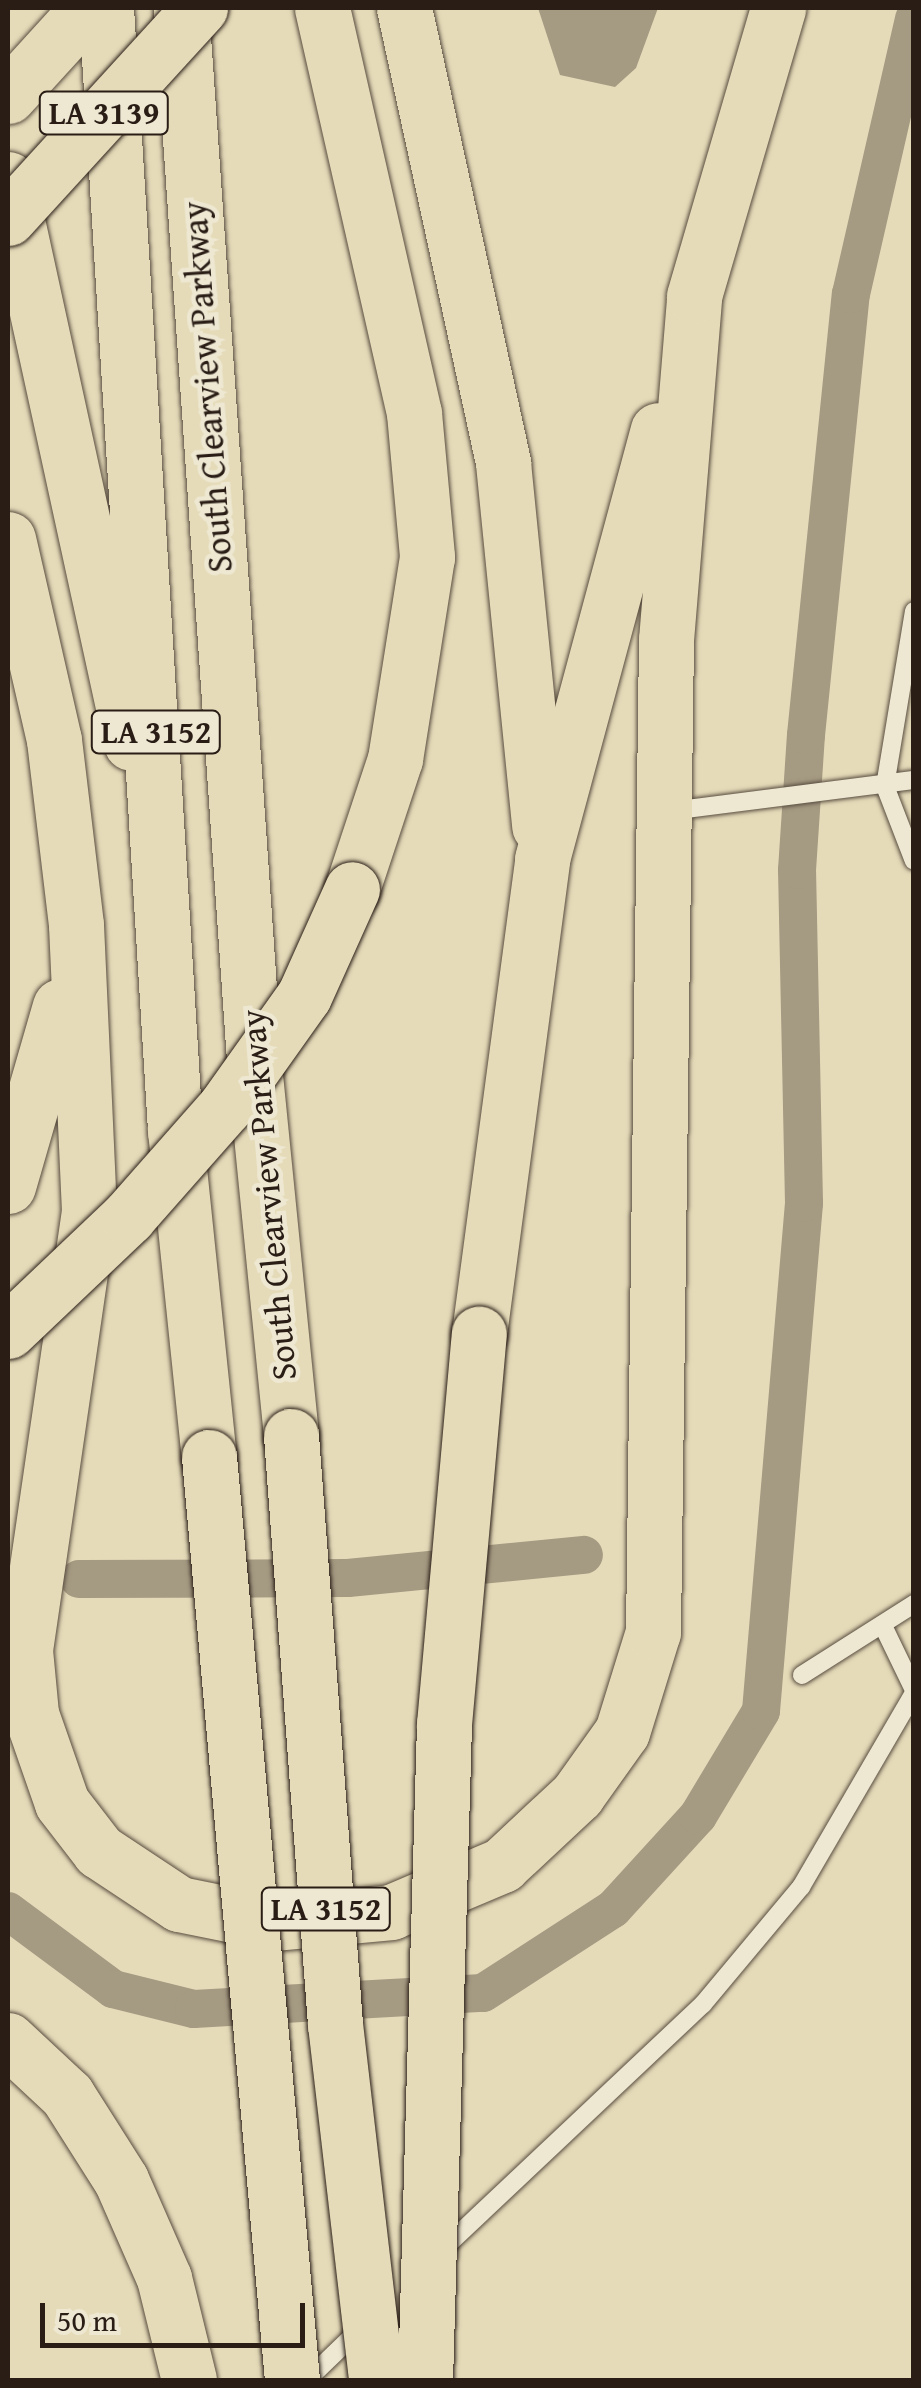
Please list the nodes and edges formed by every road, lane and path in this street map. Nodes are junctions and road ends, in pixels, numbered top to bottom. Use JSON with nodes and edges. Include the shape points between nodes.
{"nodes":[{"id":1,"x":88,"y":8,"type":"edge"},
{"id":2,"x":106,"y":8,"type":"edge"},
{"id":3,"x":181,"y":8,"type":"edge"},
{"id":4,"x":200,"y":8,"type":"edge"},
{"id":5,"x":322,"y":8,"type":"edge"},
{"id":6,"x":404,"y":8,"type":"edge"},
{"id":7,"x":778,"y":8,"type":"edge"},
{"id":8,"x":8,"y":96,"type":"edge"},
{"id":9,"x":8,"y":179,"type":"edge"},
{"id":10,"x":8,"y":218,"type":"edge"},
{"id":11,"x":694,"y":296,"type":"junction"},
{"id":12,"x":8,"y":539,"type":"edge"},
{"id":13,"x":914,"y":611,"type":"edge"},
{"id":14,"x":914,"y":780,"type":"edge"},
{"id":15,"x":885,"y":786,"type":"junction"},
{"id":16,"x":664,"y":811,"type":"junction"},
{"id":17,"x":542,"y":859,"type":"junction"},
{"id":18,"x":914,"y":861,"type":"edge"},
{"id":19,"x":166,"y":877,"type":"junction"},
{"id":20,"x":76,"y":924,"type":"junction"},
{"id":21,"x":8,"y":1186,"type":"edge"},
{"id":22,"x":8,"y":1330,"type":"edge"},
{"id":23,"x":914,"y":1604,"type":"edge"},
{"id":24,"x":885,"y":1630,"type":"junction"},
{"id":25,"x":802,"y":1675,"type":"dead end"},
{"id":26,"x":914,"y":1692,"type":"edge"},
{"id":27,"x":8,"y":2040,"type":"edge"},
{"id":28,"x":188,"y":2380,"type":"edge"},
{"id":29,"x":292,"y":2380,"type":"edge"},
{"id":30,"x":307,"y":2380,"type":"edge"},
{"id":31,"x":376,"y":2380,"type":"edge"},
{"id":32,"x":425,"y":2380,"type":"edge"}],
"edges":[{"from":1,"to":8,"type":"highway","number":"LA 3139"},
{"from":2,"to":19,"type":"highway","number":"LA 3152"},
{"from":3,"to":31,"type":"highway","name":"South Clearview Parkway","number":"LA 3152","bridge":true,"via":[[255,1074],[291,1436],[335,2024]]},
{"from":4,"to":10,"type":"highway","number":"LA 3139","bridge":true},
{"from":5,"to":22,"type":"highway","bridge":true,"via":[[414,413],[427,557],[395,759],[352,889],[304,996],[224,1107],[128,1217]]},
{"from":6,"to":17,"type":"highway","via":[[503,463]]},
{"from":7,"to":11,"type":"highway"},
{"from":9,"to":19,"type":"highway"},
{"from":11,"to":16,"type":"highway","via":[[666,640]]},
{"from":11,"to":17,"type":"highway"},
{"from":12,"to":20,"type":"highway","via":[[54,740]]},
{"from":13,"to":15,"type":"lane"},
{"from":14,"to":15,"type":"lane"},
{"from":15,"to":16,"type":"lane"},
{"from":15,"to":18,"type":"lane"},
{"from":16,"to":20,"type":"highway","via":[[653,1632],[622,1732],[577,1795],[502,1865],[391,1912],[273,1923],[179,1904],[99,1851],[62,1802],[30,1714],[25,1650],[89,1211]]},
{"from":17,"to":32,"type":"highway","bridge":true,"via":[[478,1334],[444,1724]]},
{"from":19,"to":29,"type":"highway","number":"LA 3152","bridge":true,"via":[[174,1130]]},
{"from":20,"to":21,"type":"highway","via":[[49,1062]]},
{"from":23,"to":24,"type":"lane"},
{"from":24,"to":25,"type":"lane"},
{"from":24,"to":26,"type":"lane"},
{"from":26,"to":30,"type":"lane","via":[[801,1886],[703,2004]]},
{"from":27,"to":28,"type":"highway","via":[[68,2095],[121,2180],[164,2278]]}]}
